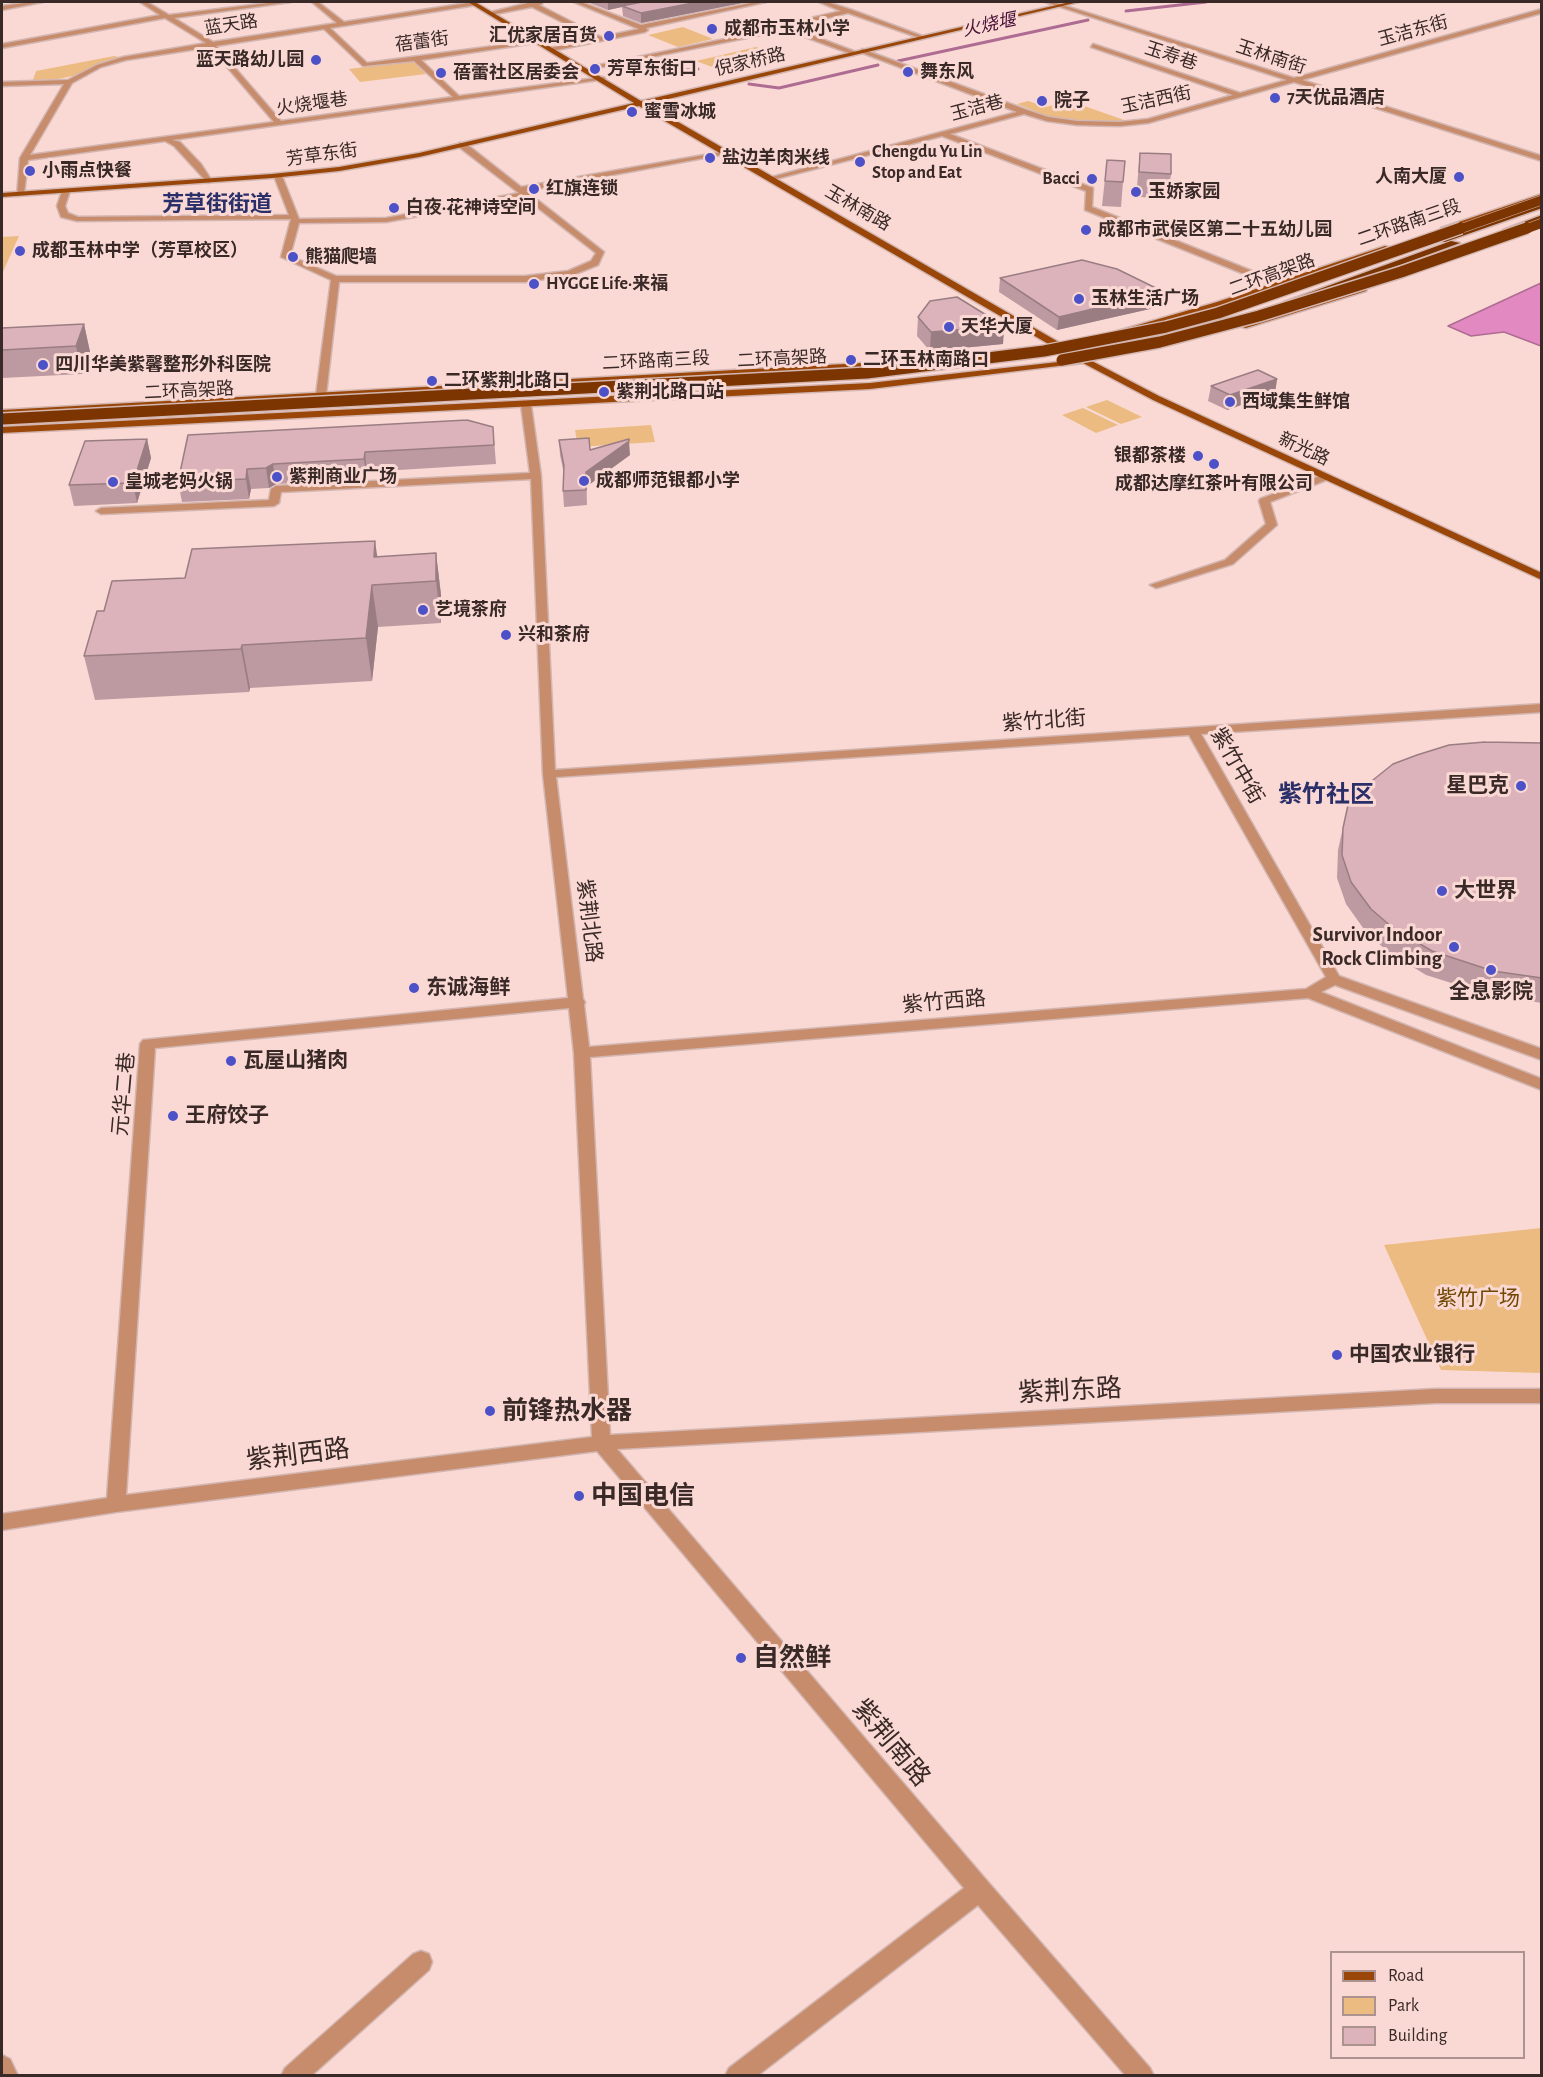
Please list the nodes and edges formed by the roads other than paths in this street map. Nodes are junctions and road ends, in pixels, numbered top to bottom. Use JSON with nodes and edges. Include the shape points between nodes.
{"nodes":[{"id":1,"x":40,"y":2,"type":"edge"},
{"id":2,"x":143,"y":2,"type":"edge"},
{"id":3,"x":288,"y":2,"type":"edge"},
{"id":4,"x":315,"y":2,"type":"edge"},
{"id":5,"x":545,"y":2,"type":"edge"},
{"id":6,"x":577,"y":2,"type":"edge"},
{"id":7,"x":763,"y":2,"type":"edge"},
{"id":8,"x":822,"y":2,"type":"edge"},
{"id":9,"x":1048,"y":2,"type":"edge"},
{"id":10,"x":1076,"y":2,"type":"edge"},
{"id":11,"x":473,"y":3,"type":"edge"},
{"id":12,"x":532,"y":4,"type":"junction"},
{"id":13,"x":1060,"y":5,"type":"junction"},
{"id":14,"x":2,"y":8,"type":"edge"},
{"id":15,"x":627,"y":11,"type":"edge"},
{"id":16,"x":850,"y":11,"type":"junction"},
{"id":17,"x":1542,"y":11,"type":"edge"},
{"id":18,"x":490,"y":13,"type":"junction"},
{"id":19,"x":609,"y":15,"type":"junction"},
{"id":20,"x":168,"y":17,"type":"junction"},
{"id":21,"x":341,"y":23,"type":"junction"},
{"id":22,"x":324,"y":26,"type":"junction"},
{"id":23,"x":640,"y":27,"type":"junction"},
{"id":24,"x":786,"y":28,"type":"junction"},
{"id":25,"x":922,"y":37,"type":"junction"},
{"id":26,"x":600,"y":39,"type":"junction"},
{"id":27,"x":539,"y":42,"type":"junction"},
{"id":28,"x":210,"y":43,"type":"junction"},
{"id":29,"x":2,"y":46,"type":"edge"},
{"id":30,"x":1093,"y":46,"type":"dead end"},
{"id":31,"x":552,"y":49,"type":"junction"},
{"id":32,"x":858,"y":52,"type":"junction"},
{"id":33,"x":415,"y":58,"type":"junction"},
{"id":34,"x":602,"y":65,"type":"dead end"},
{"id":35,"x":603,"y":79,"type":"junction"},
{"id":36,"x":1293,"y":80,"type":"junction"},
{"id":37,"x":69,"y":82,"type":"junction"},
{"id":38,"x":2,"y":84,"type":"edge"},
{"id":39,"x":1239,"y":95,"type":"junction"},
{"id":40,"x":456,"y":96,"type":"dead end"},
{"id":41,"x":641,"y":104,"type":"junction"},
{"id":42,"x":1024,"y":112,"type":"junction"},
{"id":43,"x":277,"y":121,"type":"dead end"},
{"id":44,"x":941,"y":133,"type":"junction"},
{"id":45,"x":167,"y":138,"type":"junction"},
{"id":46,"x":462,"y":145,"type":"junction"},
{"id":47,"x":728,"y":153,"type":"junction"},
{"id":48,"x":24,"y":158,"type":"junction"},
{"id":49,"x":1542,"y":159,"type":"edge"},
{"id":50,"x":278,"y":176,"type":"junction"},
{"id":51,"x":772,"y":178,"type":"junction"},
{"id":52,"x":208,"y":181,"type":"junction"},
{"id":53,"x":66,"y":191,"type":"junction"},
{"id":54,"x":525,"y":192,"type":"junction"},
{"id":55,"x":20,"y":194,"type":"junction"},
{"id":56,"x":2,"y":195,"type":"edge"},
{"id":57,"x":1542,"y":200,"type":"edge"},
{"id":58,"x":1542,"y":213,"type":"edge"},
{"id":59,"x":1542,"y":218,"type":"edge"},
{"id":60,"x":295,"y":219,"type":"junction"},
{"id":61,"x":1542,"y":225,"type":"edge"},
{"id":62,"x":1490,"y":236,"type":"junction"},
{"id":63,"x":335,"y":279,"type":"junction"},
{"id":64,"x":1279,"y":285,"type":"junction"},
{"id":65,"x":1222,"y":325,"type":"junction"},
{"id":66,"x":1128,"y":329,"type":"junction"},
{"id":67,"x":1056,"y":345,"type":"junction"},
{"id":68,"x":1112,"y":356,"type":"junction"},
{"id":69,"x":1085,"y":361,"type":"junction"},
{"id":70,"x":321,"y":395,"type":"junction"},
{"id":71,"x":526,"y":405,"type":"junction"},
{"id":72,"x":2,"y":413,"type":"edge"},
{"id":73,"x":2,"y":419,"type":"edge"},
{"id":74,"x":97,"y":426,"type":"junction"},
{"id":75,"x":2,"y":430,"type":"edge"},
{"id":76,"x":536,"y":476,"type":"junction"},
{"id":77,"x":1325,"y":477,"type":"junction"},
{"id":78,"x":101,"y":512,"type":"dead end"},
{"id":79,"x":1542,"y":577,"type":"edge"},
{"id":80,"x":1155,"y":585,"type":"dead end"},
{"id":81,"x":1542,"y":708,"type":"edge"},
{"id":82,"x":1192,"y":730,"type":"junction"},
{"id":83,"x":549,"y":774,"type":"junction"},
{"id":84,"x":1334,"y":979,"type":"junction"},
{"id":85,"x":1309,"y":993,"type":"junction"},
{"id":86,"x":578,"y":1002,"type":"junction"},
{"id":87,"x":582,"y":1053,"type":"junction"},
{"id":88,"x":1542,"y":1055,"type":"edge"},
{"id":89,"x":1542,"y":1085,"type":"edge"},
{"id":90,"x":1542,"y":1396,"type":"edge"},
{"id":91,"x":601,"y":1443,"type":"junction"},
{"id":92,"x":116,"y":1504,"type":"junction"},
{"id":93,"x":2,"y":1522,"type":"edge"},
{"id":94,"x":980,"y":1890,"type":"junction"},
{"id":95,"x":421,"y":1962,"type":"dead end"},
{"id":96,"x":2,"y":2067,"type":"edge"},
{"id":97,"x":6,"y":2076,"type":"edge"},
{"id":98,"x":293,"y":2076,"type":"edge"},
{"id":99,"x":737,"y":2076,"type":"edge"},
{"id":100,"x":1142,"y":2076,"type":"edge"}],
"edges":[{"from":1,"to":14,"type":"street"},
{"from":2,"to":20,"type":"street"},
{"from":3,"to":20,"type":"street"},
{"from":4,"to":21,"type":"street"},
{"from":5,"to":12,"type":"street"},
{"from":6,"to":19,"type":"street"},
{"from":7,"to":23,"type":"street"},
{"from":8,"to":16,"type":"street"},
{"from":9,"to":13,"type":"street","name":"玉林南街"},
{"from":10,"to":13,"type":"main road","name":"倪家桥路"},
{"from":11,"to":18,"type":"main road","name":"玉林南路"},
{"from":11,"to":21,"type":"street","name":"蓝天路"},
{"from":12,"to":18,"type":"street"},
{"from":12,"to":26,"type":"street"},
{"from":13,"to":25,"type":"main road","name":"倪家桥路"},
{"from":13,"to":36,"type":"street","name":"玉林南街"},
{"from":15,"to":19,"type":"street"},
{"from":16,"to":24,"type":"street"},
{"from":16,"to":25,"type":"street"},
{"from":17,"to":36,"type":"street","name":"玉洁东街"},
{"from":18,"to":27,"type":"main road","name":"玉林南路"},
{"from":19,"to":23,"type":"street"},
{"from":20,"to":28,"type":"street"},
{"from":20,"to":29,"type":"street"},
{"from":21,"to":22,"type":"street","name":"蓝天路"},
{"from":22,"to":28,"type":"street","name":"蓝天路"},
{"from":22,"to":33,"type":"street","name":"蓓蕾街","via":[[364,65]]},
{"from":23,"to":26,"type":"street","via":[[645,30]]},
{"from":24,"to":32,"type":"street","name":"玉洁巷"},
{"from":24,"to":34,"type":"street"},
{"from":25,"to":32,"type":"main road","name":"倪家桥路"},
{"from":26,"to":31,"type":"street"},
{"from":27,"to":31,"type":"main road","name":"玉林南路"},
{"from":27,"to":33,"type":"street","name":"蓓蕾街"},
{"from":28,"to":37,"type":"street","name":"蓝天路","via":[[125,58]]},
{"from":28,"to":43,"type":"street"},
{"from":30,"to":39,"type":"street","name":"玉寿巷"},
{"from":31,"to":35,"type":"main road","name":"玉林南路"},
{"from":32,"to":41,"type":"main road","name":"倪家桥路"},
{"from":32,"to":42,"type":"street","name":"玉洁巷"},
{"from":33,"to":40,"type":"street"},
{"from":35,"to":41,"type":"main road","name":"玉林南路"},
{"from":35,"to":45,"type":"street","name":"火烧堰巷"},
{"from":36,"to":39,"type":"street","name":"玉洁西街"},
{"from":36,"to":49,"type":"street","name":"玉林南街"},
{"from":37,"to":38,"type":"street"},
{"from":37,"to":48,"type":"street"},
{"from":39,"to":42,"type":"street","name":"玉洁西街","via":[[1136,123],[1077,123]]},
{"from":41,"to":46,"type":"main road","name":"芳草东街"},
{"from":41,"to":47,"type":"main road","name":"玉林南路"},
{"from":42,"to":44,"type":"street","name":"玉洁巷"},
{"from":44,"to":51,"type":"street","name":"玉洁巷"},
{"from":44,"to":64,"type":"street","via":[[1090,190],[1088,208]]},
{"from":45,"to":48,"type":"street","name":"火烧堰巷"},
{"from":45,"to":52,"type":"street","via":[[198,166]]},
{"from":46,"to":50,"type":"main road","name":"芳草东街","via":[[339,169]]},
{"from":46,"to":54,"type":"street"},
{"from":47,"to":51,"type":"main road","name":"玉林南路"},
{"from":47,"to":54,"type":"street"},
{"from":48,"to":55,"type":"street"},
{"from":50,"to":52,"type":"main road","name":"芳草东街"},
{"from":50,"to":60,"type":"street"},
{"from":51,"to":67,"type":"main road","name":"玉林南路"},
{"from":52,"to":53,"type":"main road","name":"芳草东街"},
{"from":53,"to":55,"type":"main road","name":"芳草东街"},
{"from":53,"to":60,"type":"street","via":[[61,206],[64,215],[77,219]]},
{"from":54,"to":60,"type":"street","via":[[386,220]]},
{"from":54,"to":63,"type":"street","via":[[600,252],[595,263],[570,273],[525,279]]},
{"from":55,"to":56,"type":"main road","name":"芳草东街"},
{"from":57,"to":64,"type":"main road","name":"二环路南三段"},
{"from":57,"to":66,"type":"highway","via":[[1292,288],[1214,312]]},
{"from":57,"to":73,"type":"highway","name":"二环高架路","bridge":true,"via":[[1318,284],[1166,327],[1044,351],[867,373]]},
{"from":58,"to":65,"type":"highway","bridge":true},
{"from":59,"to":62,"type":"highway"},
{"from":60,"to":63,"type":"street","via":[[285,257]]},
{"from":61,"to":62,"type":"main road"},
{"from":61,"to":65,"type":"highway","name":"二环高架路","bridge":true,"via":[[1327,296]]},
{"from":61,"to":68,"type":"main road","name":"二环路南三段","via":[[1282,316]]},
{"from":62,"to":68,"type":"highway","via":[[1196,334]]},
{"from":63,"to":70,"type":"street"},
{"from":64,"to":66,"type":"main road","name":"二环路南三段"},
{"from":65,"to":74,"type":"highway","name":"二环高架路","bridge":true,"via":[[1103,353],[908,381]]},
{"from":66,"to":67,"type":"main road","name":"二环路南三段"},
{"from":67,"to":69,"type":"main road","name":"新光路"},
{"from":67,"to":70,"type":"main road","name":"二环路南三段","via":[[871,367]]},
{"from":68,"to":69,"type":"main road","name":"二环路南三段"},
{"from":69,"to":71,"type":"main road","name":"二环路南三段","via":[[870,386]]},
{"from":69,"to":77,"type":"main road","name":"新光路"},
{"from":70,"to":72,"type":"main road","name":"二环路南三段"},
{"from":71,"to":74,"type":"main road","name":"二环路南三段"},
{"from":71,"to":76,"type":"street","name":"紫荆北路"},
{"from":74,"to":75,"type":"highway","name":"二环高架路"},
{"from":76,"to":78,"type":"street","via":[[276,489],[274,503]]},
{"from":76,"to":83,"type":"street","name":"紫荆北路"},
{"from":77,"to":79,"type":"main road","name":"新光路"},
{"from":77,"to":80,"type":"street","via":[[1264,501],[1272,525],[1229,562]]},
{"from":81,"to":82,"type":"street","name":"紫竹北街"},
{"from":82,"to":83,"type":"street","name":"紫竹北街"},
{"from":82,"to":84,"type":"street","name":"紫竹中街"},
{"from":83,"to":86,"type":"street","name":"紫荆北路"},
{"from":84,"to":85,"type":"street"},
{"from":84,"to":88,"type":"street"},
{"from":85,"to":87,"type":"street","name":"紫竹西路"},
{"from":85,"to":89,"type":"street"},
{"from":86,"to":87,"type":"street","name":"紫荆北路"},
{"from":86,"to":92,"type":"street","name":"元华二巷","via":[[148,1044]]},
{"from":87,"to":91,"type":"street","name":"紫荆北路"},
{"from":90,"to":91,"type":"street","name":"紫荆东路","via":[[1435,1396]]},
{"from":91,"to":92,"type":"street","name":"紫荆西路"},
{"from":91,"to":94,"type":"street","name":"紫荆南路"},
{"from":92,"to":93,"type":"street","name":"紫荆西路"},
{"from":94,"to":99,"type":"street"},
{"from":94,"to":100,"type":"street","name":"紫荆南路"},
{"from":95,"to":98,"type":"street"},
{"from":96,"to":97,"type":"street"}]}
